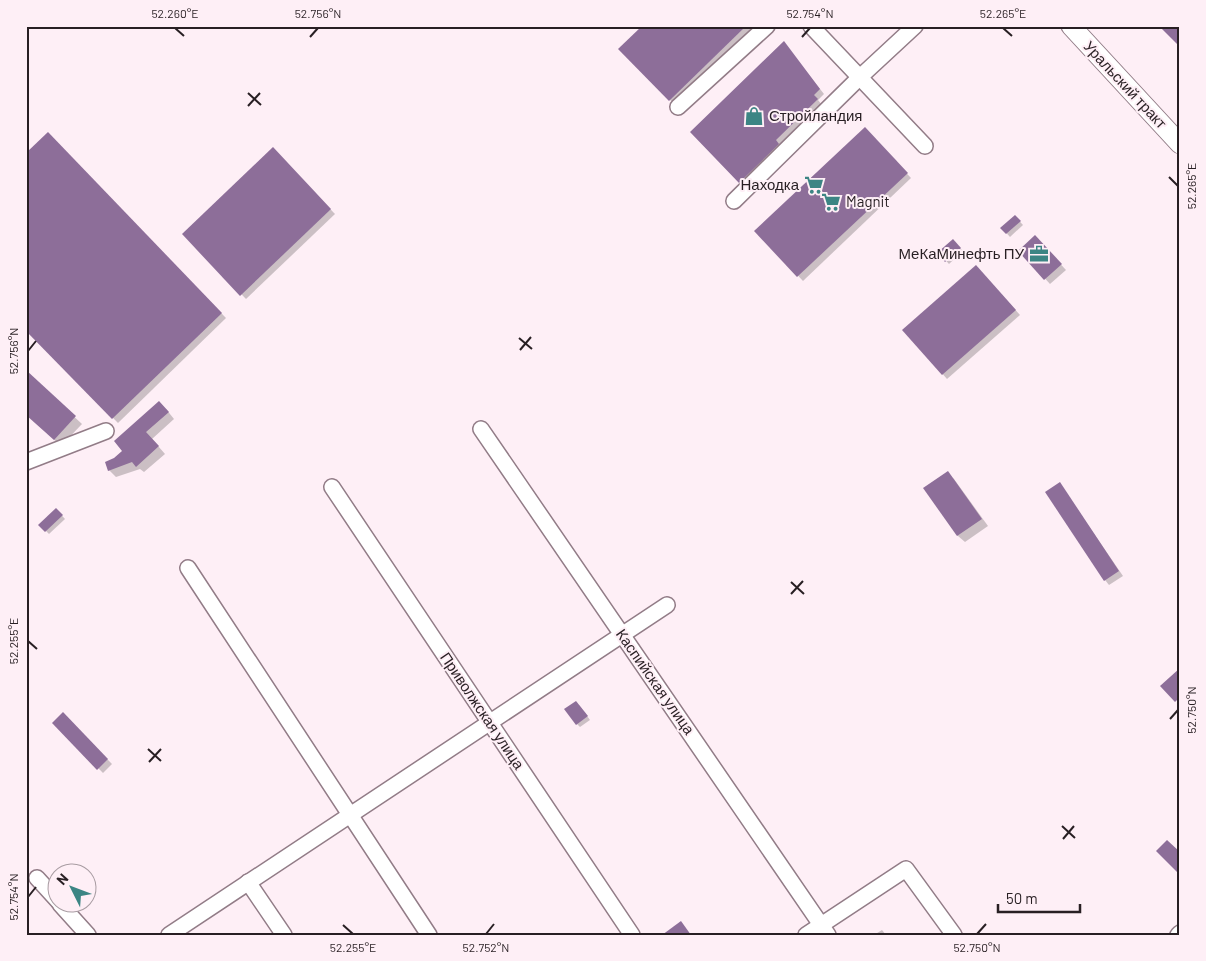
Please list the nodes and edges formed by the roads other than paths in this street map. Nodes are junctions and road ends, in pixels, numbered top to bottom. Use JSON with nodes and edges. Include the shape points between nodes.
{"nodes":[{"id":1,"x":767,"y":26,"type":"edge"},
{"id":2,"x":812,"y":26,"type":"edge"},
{"id":3,"x":915,"y":26,"type":"edge"},
{"id":4,"x":1071,"y":26,"type":"edge"},
{"id":5,"x":860,"y":77,"type":"junction"},
{"id":6,"x":678,"y":107,"type":"dead end"},
{"id":7,"x":1180,"y":144,"type":"edge"},
{"id":8,"x":925,"y":146,"type":"dead end"},
{"id":9,"x":734,"y":201,"type":"dead end"},
{"id":10,"x":480,"y":429,"type":"dead end"},
{"id":11,"x":106,"y":431,"type":"dead end"},
{"id":12,"x":26,"y":462,"type":"edge"},
{"id":13,"x":332,"y":487,"type":"dead end"},
{"id":14,"x":188,"y":568,"type":"dead end"},
{"id":15,"x":667,"y":605,"type":"dead end"},
{"id":16,"x":622,"y":635,"type":"junction"},
{"id":17,"x":489,"y":722,"type":"junction"},
{"id":18,"x":350,"y":815,"type":"junction"},
{"id":19,"x":37,"y":878,"type":"dead end"},
{"id":20,"x":248,"y":882,"type":"junction"},
{"id":21,"x":48,"y":890,"type":"edge"},
{"id":22,"x":70,"y":914,"type":"edge"},
{"id":23,"x":825,"y":930,"type":"edge"},
{"id":24,"x":88,"y":935,"type":"edge"},
{"id":25,"x":169,"y":935,"type":"edge"},
{"id":26,"x":284,"y":935,"type":"edge"},
{"id":27,"x":429,"y":935,"type":"edge"},
{"id":28,"x":632,"y":935,"type":"edge"},
{"id":29,"x":806,"y":935,"type":"edge"},
{"id":30,"x":954,"y":935,"type":"edge"}],
"edges":[{"from":1,"to":6,"type":"street"},
{"from":2,"to":5,"type":"street"},
{"from":3,"to":5,"type":"street"},
{"from":4,"to":7,"type":"main road","name":"Уральский тракт"},
{"from":5,"to":8,"type":"street"},
{"from":5,"to":9,"type":"street"},
{"from":10,"to":16,"type":"street","name":"Каспийская улица"},
{"from":11,"to":12,"type":"street"},
{"from":13,"to":17,"type":"street","name":"Приволжская улица"},
{"from":14,"to":18,"type":"street"},
{"from":15,"to":16,"type":"street"},
{"from":16,"to":17,"type":"street"},
{"from":16,"to":23,"type":"street","name":"Каспийская улица"},
{"from":17,"to":18,"type":"street"},
{"from":17,"to":28,"type":"street","name":"Приволжская улица"},
{"from":18,"to":20,"type":"street"},
{"from":18,"to":27,"type":"street"},
{"from":19,"to":21,"type":"street"},
{"from":20,"to":25,"type":"street"},
{"from":20,"to":26,"type":"street"},
{"from":22,"to":24,"type":"street"},
{"from":23,"to":29,"type":"street"},
{"from":23,"to":30,"type":"street","via":[[906,869]]}]}
